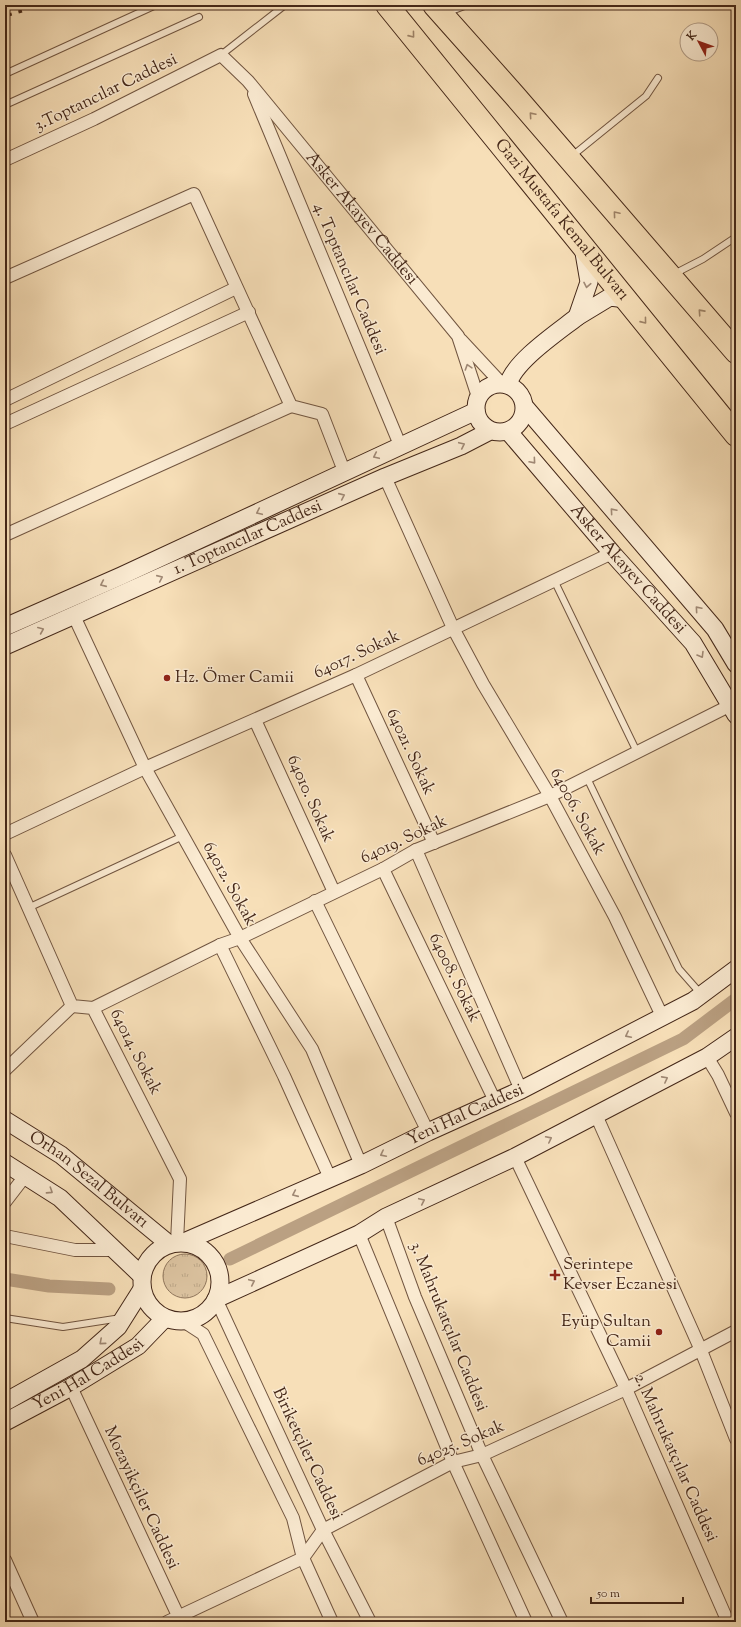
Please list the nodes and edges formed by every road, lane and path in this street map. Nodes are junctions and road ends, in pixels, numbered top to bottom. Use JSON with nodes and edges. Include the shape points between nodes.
{"nodes":[{"id":1,"x":156,"y":5,"type":"edge"},
{"id":2,"x":286,"y":5,"type":"edge"},
{"id":3,"x":387,"y":5,"type":"edge"},
{"id":4,"x":467,"y":5,"type":"edge"},
{"id":5,"x":438,"y":10,"type":"edge"},
{"id":6,"x":199,"y":17,"type":"dead end"},
{"id":7,"x":221,"y":55,"type":"junction"},
{"id":8,"x":5,"y":74,"type":"edge"},
{"id":9,"x":658,"y":78,"type":"dead end"},
{"id":10,"x":248,"y":81,"type":"junction"},
{"id":11,"x":5,"y":106,"type":"edge"},
{"id":12,"x":569,"y":158,"type":"junction"},
{"id":13,"x":5,"y":160,"type":"edge"},
{"id":14,"x":736,"y":237,"type":"edge"},
{"id":15,"x":583,"y":246,"type":"junction"},
{"id":16,"x":669,"y":276,"type":"junction"},
{"id":17,"x":5,"y":278,"type":"edge"},
{"id":18,"x":236,"y":288,"type":"junction"},
{"id":19,"x":626,"y":299,"type":"junction"},
{"id":20,"x":249,"y":312,"type":"junction"},
{"id":21,"x":577,"y":317,"type":"junction"},
{"id":22,"x":458,"y":336,"type":"junction"},
{"id":23,"x":730,"y":341,"type":"edge"},
{"id":24,"x":505,"y":384,"type":"junction"},
{"id":25,"x":5,"y":400,"type":"edge"},
{"id":26,"x":477,"y":404,"type":"junction"},
{"id":27,"x":291,"y":406,"type":"junction"},
{"id":28,"x":525,"y":407,"type":"junction"},
{"id":29,"x":5,"y":424,"type":"edge"},
{"id":30,"x":490,"y":431,"type":"junction"},
{"id":31,"x":508,"y":431,"type":"junction"},
{"id":32,"x":736,"y":435,"type":"edge"},
{"id":33,"x":400,"y":445,"type":"junction"},
{"id":34,"x":344,"y":471,"type":"junction"},
{"id":35,"x":385,"y":477,"type":"junction"},
{"id":36,"x":5,"y":535,"type":"edge"},
{"id":37,"x":612,"y":553,"type":"junction"},
{"id":38,"x":554,"y":580,"type":"junction"},
{"id":39,"x":74,"y":616,"type":"junction"},
{"id":40,"x":5,"y":627,"type":"edge"},
{"id":41,"x":453,"y":628,"type":"junction"},
{"id":42,"x":5,"y":646,"type":"edge"},
{"id":43,"x":736,"y":664,"type":"edge"},
{"id":44,"x":356,"y":675,"type":"junction"},
{"id":45,"x":734,"y":710,"type":"edge"},
{"id":46,"x":255,"y":720,"type":"junction"},
{"id":47,"x":637,"y":752,"type":"junction"},
{"id":48,"x":145,"y":768,"type":"junction"},
{"id":49,"x":587,"y":778,"type":"junction"},
{"id":50,"x":550,"y":796,"type":"junction"},
{"id":51,"x":5,"y":834,"type":"edge"},
{"id":52,"x":183,"y":836,"type":"junction"},
{"id":53,"x":434,"y":843,"type":"junction"},
{"id":54,"x":416,"y":850,"type":"junction"},
{"id":55,"x":5,"y":855,"type":"edge"},
{"id":56,"x":383,"y":869,"type":"junction"},
{"id":57,"x":334,"y":892,"type":"junction"},
{"id":58,"x":315,"y":901,"type":"junction"},
{"id":59,"x":28,"y":908,"type":"junction"},
{"id":60,"x":240,"y":938,"type":"junction"},
{"id":61,"x":220,"y":945,"type":"junction"},
{"id":62,"x":736,"y":969,"type":"edge"},
{"id":63,"x":702,"y":995,"type":"junction"},
{"id":64,"x":72,"y":1006,"type":"junction"},
{"id":65,"x":93,"y":1008,"type":"junction"},
{"id":66,"x":663,"y":1018,"type":"junction"},
{"id":67,"x":736,"y":1037,"type":"edge"},
{"id":68,"x":707,"y":1057,"type":"junction"},
{"id":69,"x":5,"y":1070,"type":"edge"},
{"id":70,"x":521,"y":1090,"type":"junction"},
{"id":71,"x":495,"y":1101,"type":"junction"},
{"id":72,"x":736,"y":1113,"type":"edge"},
{"id":73,"x":596,"y":1115,"type":"junction"},
{"id":74,"x":5,"y":1120,"type":"edge"},
{"id":75,"x":428,"y":1132,"type":"junction"},
{"id":76,"x":515,"y":1157,"type":"junction"},
{"id":77,"x":5,"y":1163,"type":"edge"},
{"id":78,"x":361,"y":1165,"type":"junction"},
{"id":79,"x":25,"y":1176,"type":"junction"},
{"id":80,"x":330,"y":1178,"type":"junction"},
{"id":81,"x":5,"y":1202,"type":"edge"},
{"id":82,"x":386,"y":1217,"type":"junction"},
{"id":83,"x":359,"y":1234,"type":"junction"},
{"id":84,"x":5,"y":1236,"type":"edge"},
{"id":85,"x":177,"y":1243,"type":"junction"},
{"id":86,"x":114,"y":1250,"type":"junction"},
{"id":87,"x":142,"y":1282,"type":"junction"},
{"id":88,"x":216,"y":1298,"type":"junction"},
{"id":89,"x":124,"y":1317,"type":"junction"},
{"id":90,"x":5,"y":1318,"type":"edge"},
{"id":91,"x":165,"y":1318,"type":"junction"},
{"id":92,"x":183,"y":1321,"type":"junction"},
{"id":93,"x":736,"y":1330,"type":"edge"},
{"id":94,"x":700,"y":1348,"type":"junction"},
{"id":95,"x":71,"y":1388,"type":"junction"},
{"id":96,"x":626,"y":1389,"type":"junction"},
{"id":97,"x":5,"y":1402,"type":"edge"},
{"id":98,"x":5,"y":1422,"type":"edge"},
{"id":99,"x":736,"y":1439,"type":"edge"},
{"id":100,"x":482,"y":1455,"type":"junction"},
{"id":101,"x":453,"y":1462,"type":"junction"},
{"id":102,"x":324,"y":1530,"type":"junction"},
{"id":103,"x":303,"y":1558,"type":"junction"},
{"id":104,"x":5,"y":1560,"type":"edge"},
{"id":105,"x":180,"y":1619,"type":"edge"},
{"id":106,"x":33,"y":1622,"type":"edge"},
{"id":107,"x":167,"y":1622,"type":"edge"},
{"id":108,"x":332,"y":1622,"type":"edge"},
{"id":109,"x":370,"y":1622,"type":"edge"},
{"id":110,"x":526,"y":1622,"type":"edge"},
{"id":111,"x":562,"y":1622,"type":"edge"},
{"id":112,"x":728,"y":1622,"type":"edge"}],
"edges":[{"from":1,"to":8,"type":"lane"},
{"from":2,"to":7,"type":"lane"},
{"from":3,"to":15,"type":"highway","name":"Gazi Mustafa Kemal Bulvarı","one_way":true},
{"from":4,"to":5,"type":"lane"},
{"from":12,"to":5,"type":"highway","one_way":true},
{"from":6,"to":11,"type":"lane"},
{"from":7,"to":10,"type":"street","name":"Asker Akayev Caddesi"},
{"from":7,"to":13,"type":"street","name":"3.Toptancılar Caddesi","via":[[94,119]]},
{"from":9,"to":12,"type":"lane","via":[[646,96]]},
{"from":10,"to":22,"type":"street","name":"Asker Akayev Caddesi"},
{"from":10,"to":33,"type":"street","name":"4. Toptancılar Caddesi"},
{"from":16,"to":12,"type":"highway","one_way":true},
{"from":14,"to":16,"type":"lane","via":[[703,259]]},
{"from":15,"to":19,"type":"highway","name":"Gazi Mustafa Kemal Bulvarı"},
{"from":15,"to":21,"type":"street","one_way":true,"via":[[589,282]]},
{"from":23,"to":16,"type":"highway","one_way":true},
{"from":17,"to":18,"type":"street","via":[[194,194]]},
{"from":18,"to":20,"type":"street"},
{"from":18,"to":25,"type":"street"},
{"from":19,"to":21,"type":"street","via":[[610,297]]},
{"from":19,"to":32,"type":"highway","name":"Gazi Mustafa Kemal Bulvarı","one_way":true},
{"from":20,"to":27,"type":"street"},
{"from":20,"to":29,"type":"street"},
{"from":21,"to":24,"type":"street","via":[[518,365]]},
{"from":22,"to":24,"type":"street"},
{"from":26,"to":22,"type":"street","name":"Asker Akayev Caddesi","one_way":true},
{"from":24,"to":26,"type":"street","via":[[488,387]]},
{"from":24,"to":28,"type":"street","name":"Asker Akayev Caddesi","via":[[520,394]]},
{"from":26,"to":30,"type":"street","name":"Asker Akayev Caddesi","via":[[480,423]]},
{"from":26,"to":33,"type":"street","name":"1. Toptancılar Caddesi"},
{"from":27,"to":34,"type":"street","via":[[322,414]]},
{"from":27,"to":36,"type":"street"},
{"from":28,"to":31,"type":"street","via":[[522,419]]},
{"from":43,"to":28,"type":"street","name":"Asker Akayev Caddesi","one_way":true,"via":[[715,629]]},
{"from":30,"to":31,"type":"street"},
{"from":35,"to":30,"type":"street","name":"1. Toptancılar Caddesi","one_way":true,"via":[[461,446]]},
{"from":31,"to":37,"type":"street","name":"Asker Akayev Caddesi","one_way":true},
{"from":33,"to":34,"type":"street","name":"1. Toptancılar Caddesi","one_way":true},
{"from":34,"to":40,"type":"street","name":"1. Toptancılar Caddesi","one_way":true},
{"from":39,"to":35,"type":"street","name":"1. Toptancılar Caddesi","one_way":true},
{"from":35,"to":41,"type":"street","name":"64006. Sokak"},
{"from":37,"to":38,"type":"street","name":"64017. Sokak"},
{"from":37,"to":45,"type":"street","name":"Asker Akayev Caddesi","one_way":true,"via":[[694,643]]},
{"from":38,"to":41,"type":"street","name":"64017. Sokak"},
{"from":38,"to":47,"type":"lane"},
{"from":42,"to":39,"type":"street","name":"1. Toptancılar Caddesi","one_way":true},
{"from":39,"to":48,"type":"street","name":"64012. Sokak"},
{"from":41,"to":44,"type":"street","name":"64017. Sokak"},
{"from":41,"to":50,"type":"street","name":"64006. Sokak","via":[[483,684]]},
{"from":44,"to":46,"type":"street","name":"64017. Sokak"},
{"from":44,"to":53,"type":"street","name":"64021. Sokak"},
{"from":45,"to":47,"type":"street","name":"64019. Sokak"},
{"from":46,"to":48,"type":"street","name":"64017. Sokak"},
{"from":46,"to":57,"type":"street","name":"64010. Sokak"},
{"from":47,"to":49,"type":"street","name":"64019. Sokak"},
{"from":48,"to":51,"type":"street","name":"64017. Sokak"},
{"from":48,"to":52,"type":"street","name":"64012. Sokak"},
{"from":49,"to":50,"type":"street","name":"64019. Sokak"},
{"from":49,"to":63,"type":"lane","via":[[679,969]]},
{"from":50,"to":53,"type":"street","name":"64019. Sokak"},
{"from":50,"to":66,"type":"street","name":"64006. Sokak","via":[[615,917]]},
{"from":52,"to":59,"type":"lane"},
{"from":52,"to":60,"type":"street","name":"64012. Sokak"},
{"from":53,"to":54,"type":"street","name":"64019. Sokak"},
{"from":54,"to":56,"type":"street","name":"64019. Sokak"},
{"from":54,"to":70,"type":"street"},
{"from":55,"to":59,"type":"street"},
{"from":56,"to":57,"type":"street","name":"64019. Sokak"},
{"from":56,"to":71,"type":"street","name":"64008. Sokak"},
{"from":57,"to":58,"type":"street","name":"64019. Sokak"},
{"from":58,"to":60,"type":"street","name":"64019. Sokak"},
{"from":58,"to":75,"type":"street"},
{"from":59,"to":64,"type":"street"},
{"from":60,"to":61,"type":"street","name":"64019. Sokak"},
{"from":60,"to":78,"type":"street","name":"64012. Sokak","via":[[312,1050]]},
{"from":61,"to":65,"type":"street","name":"64019. Sokak"},
{"from":61,"to":80,"type":"street"},
{"from":62,"to":63,"type":"street","name":"Yeni Hal Caddesi"},
{"from":63,"to":66,"type":"street","name":"Yeni Hal Caddesi"},
{"from":64,"to":65,"type":"street","name":"64014. Sokak"},
{"from":64,"to":69,"type":"street"},
{"from":65,"to":85,"type":"street","name":"64014. Sokak","via":[[180,1179]]},
{"from":66,"to":70,"type":"street","name":"Yeni Hal Caddesi","one_way":true},
{"from":67,"to":68,"type":"street"},
{"from":68,"to":72,"type":"street"},
{"from":73,"to":68,"type":"street","one_way":true},
{"from":70,"to":71,"type":"street","name":"Yeni Hal Caddesi"},
{"from":71,"to":75,"type":"street","name":"Yeni Hal Caddesi"},
{"from":76,"to":73,"type":"street","one_way":true},
{"from":73,"to":94,"type":"street"},
{"from":74,"to":85,"type":"street","name":"Orhan Sezal Bulvarı","via":[[61,1156]]},
{"from":75,"to":78,"type":"street","name":"Yeni Hal Caddesi","one_way":true},
{"from":82,"to":76,"type":"street","one_way":true},
{"from":76,"to":96,"type":"street","name":"2. Mahrukatçılar Caddesi"},
{"from":77,"to":79,"type":"street","name":"Orhan Sezal Bulvarı"},
{"from":78,"to":80,"type":"street","name":"Yeni Hal Caddesi"},
{"from":79,"to":81,"type":"street"},
{"from":79,"to":86,"type":"street","name":"Orhan Sezal Bulvarı","one_way":true,"via":[[60,1198]]},
{"from":80,"to":85,"type":"street","name":"Yeni Hal Caddesi","one_way":true},
{"from":82,"to":83,"type":"street"},
{"from":82,"to":100,"type":"street","name":"3. Mahrukatçılar Caddesi","via":[[415,1297]]},
{"from":88,"to":83,"type":"street","one_way":true},
{"from":83,"to":101,"type":"street"},
{"from":84,"to":86,"type":"street","via":[[75,1250]]},
{"from":85,"to":87,"type":"street","name":"Orhan Sezal Bulvarı","via":[[152,1254],[146,1262]]},
{"from":85,"to":88,"type":"street","name":"Orhan Sezal Bulvarı","via":[[197,1245],[215,1262],[220,1274]]},
{"from":86,"to":87,"type":"street","name":"Orhan Sezal Bulvarı"},
{"from":87,"to":89,"type":"street","name":"Yeni Hal Caddesi"},
{"from":87,"to":91,"type":"street","name":"Orhan Sezal Bulvarı","via":[[146,1301],[154,1311]]},
{"from":88,"to":92,"type":"street","name":"Orhan Sezal Bulvarı","via":[[203,1314]]},
{"from":88,"to":102,"type":"street","name":"Biriketçiler Caddesi"},
{"from":89,"to":90,"type":"lane","via":[[63,1327]]},
{"from":89,"to":97,"type":"street","name":"Yeni Hal Caddesi","one_way":true,"via":[[118,1327],[82,1359]]},
{"from":91,"to":92,"type":"street","name":"Orhan Sezal Bulvarı"},
{"from":91,"to":95,"type":"street","name":"Yeni Hal Caddesi","via":[[138,1346]]},
{"from":92,"to":103,"type":"street","via":[[203,1334],[293,1518]]},
{"from":93,"to":94,"type":"street","name":"64025. Sokak"},
{"from":94,"to":96,"type":"street","name":"64025. Sokak"},
{"from":94,"to":99,"type":"street"},
{"from":95,"to":98,"type":"street","name":"Yeni Hal Caddesi"},
{"from":95,"to":105,"type":"street","name":"Mozayikçiler Caddesi"},
{"from":96,"to":100,"type":"street","name":"64025. Sokak"},
{"from":96,"to":112,"type":"street","name":"2. Mahrukatçılar Caddesi"},
{"from":100,"to":101,"type":"street","name":"64025. Sokak"},
{"from":100,"to":111,"type":"street","name":"3. Mahrukatçılar Caddesi"},
{"from":101,"to":102,"type":"street","name":"64025. Sokak"},
{"from":101,"to":110,"type":"street"},
{"from":102,"to":103,"type":"street","name":"64025. Sokak"},
{"from":102,"to":109,"type":"street","name":"Biriketçiler Caddesi"},
{"from":103,"to":105,"type":"street","name":"64025. Sokak"},
{"from":103,"to":108,"type":"street"},
{"from":104,"to":106,"type":"street"},
{"from":105,"to":107,"type":"street","name":"64025. Sokak"}]}
